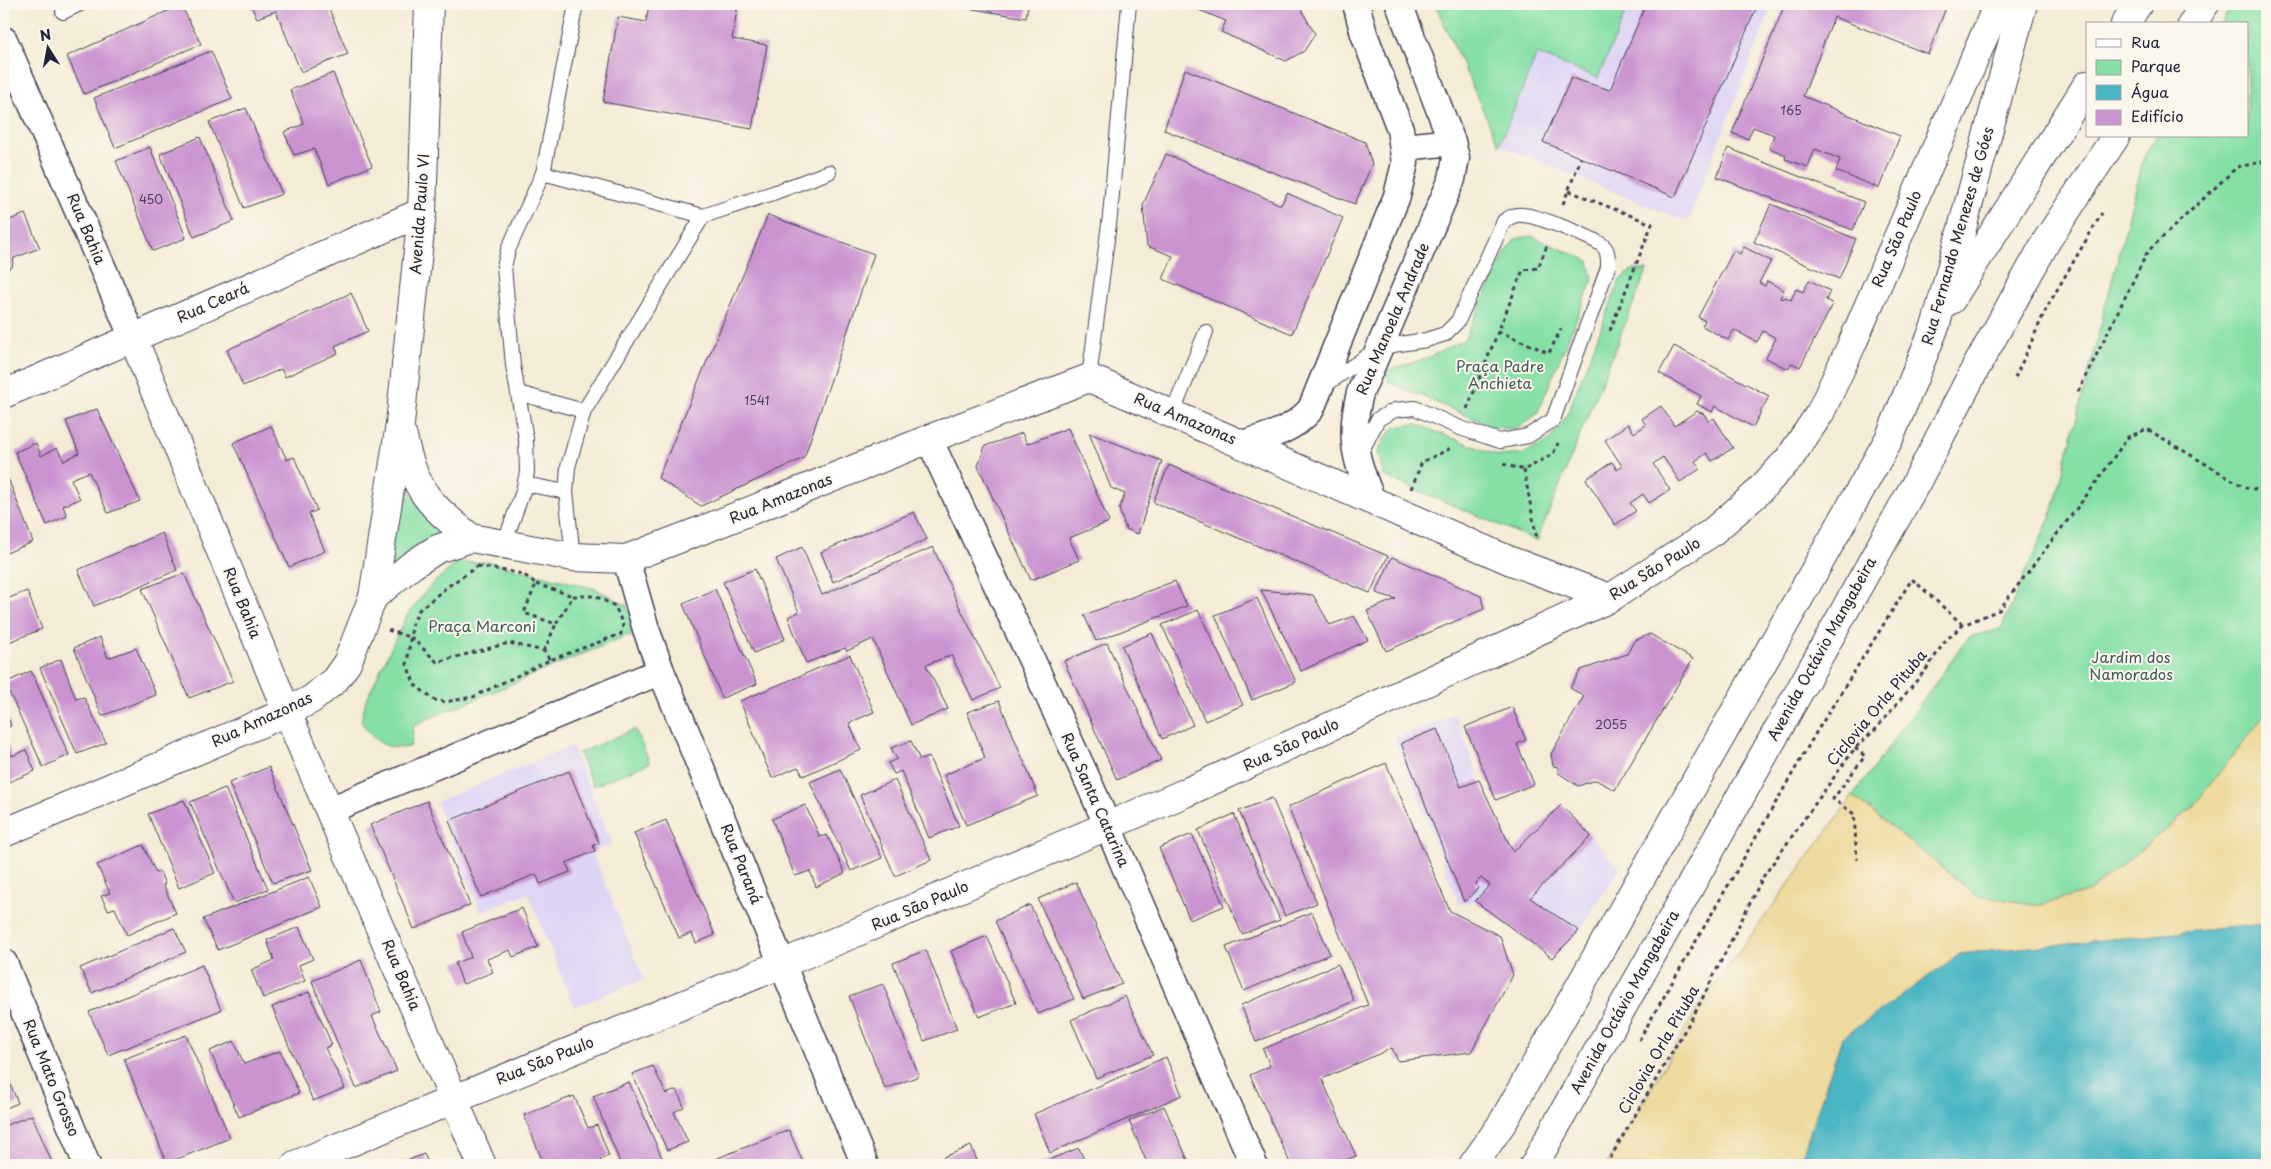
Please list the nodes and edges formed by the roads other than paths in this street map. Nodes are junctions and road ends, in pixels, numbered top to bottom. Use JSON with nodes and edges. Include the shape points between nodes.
{"nodes":[{"id":1,"x":80,"y":4,"type":"edge"},
{"id":2,"x":429,"y":4,"type":"edge"},
{"id":3,"x":576,"y":4,"type":"edge"},
{"id":4,"x":1129,"y":4,"type":"edge"},
{"id":5,"x":1356,"y":4,"type":"edge"},
{"id":6,"x":1399,"y":4,"type":"edge"},
{"id":7,"x":1998,"y":4,"type":"edge"},
{"id":8,"x":2023,"y":4,"type":"edge"},
{"id":9,"x":2138,"y":4,"type":"edge"},
{"id":10,"x":2205,"y":4,"type":"edge"},
{"id":11,"x":62,"y":12,"type":"dead end"},
{"id":12,"x":2126,"y":22,"type":"edge"},
{"id":13,"x":2193,"y":22,"type":"edge"},
{"id":14,"x":4,"y":40,"type":"edge"},
{"id":15,"x":2086,"y":87,"type":"edge"},
{"id":16,"x":2115,"y":138,"type":"edge"},
{"id":17,"x":1452,"y":142,"type":"junction"},
{"id":18,"x":1404,"y":147,"type":"junction"},
{"id":19,"x":829,"y":172,"type":"dead end"},
{"id":20,"x":542,"y":173,"type":"junction"},
{"id":21,"x":422,"y":212,"type":"junction"},
{"id":22,"x":704,"y":216,"type":"junction"},
{"id":23,"x":1936,"y":324,"type":"junction"},
{"id":24,"x":1206,"y":332,"type":"dead end"},
{"id":25,"x":133,"y":338,"type":"junction"},
{"id":26,"x":1380,"y":347,"type":"junction"},
{"id":27,"x":1089,"y":378,"type":"junction"},
{"id":28,"x":1319,"y":389,"type":"junction"},
{"id":29,"x":518,"y":393,"type":"junction"},
{"id":30,"x":4,"y":394,"type":"edge"},
{"id":31,"x":584,"y":411,"type":"junction"},
{"id":32,"x":1172,"y":414,"type":"junction"},
{"id":33,"x":400,"y":424,"type":"junction"},
{"id":34,"x":929,"y":439,"type":"junction"},
{"id":35,"x":1242,"y":444,"type":"junction"},
{"id":36,"x":1357,"y":459,"type":"junction"},
{"id":37,"x":525,"y":484,"type":"junction"},
{"id":38,"x":566,"y":492,"type":"junction"},
{"id":39,"x":1372,"y":500,"type":"junction"},
{"id":40,"x":471,"y":538,"type":"junction"},
{"id":41,"x":504,"y":544,"type":"junction"},
{"id":42,"x":573,"y":557,"type":"junction"},
{"id":43,"x":626,"y":559,"type":"junction"},
{"id":44,"x":1610,"y":598,"type":"junction"},
{"id":45,"x":368,"y":610,"type":"junction"},
{"id":46,"x":661,"y":671,"type":"junction"},
{"id":47,"x":287,"y":712,"type":"junction"},
{"id":48,"x":330,"y":810,"type":"junction"},
{"id":49,"x":1108,"y":827,"type":"junction"},
{"id":50,"x":4,"y":833,"type":"edge"},
{"id":51,"x":4,"y":963,"type":"edge"},
{"id":52,"x":782,"y":964,"type":"junction"},
{"id":53,"x":455,"y":1099,"type":"junction"},
{"id":54,"x":87,"y":1165,"type":"edge"},
{"id":55,"x":295,"y":1165,"type":"edge"},
{"id":56,"x":482,"y":1165,"type":"edge"},
{"id":57,"x":865,"y":1165,"type":"edge"},
{"id":58,"x":1254,"y":1165,"type":"edge"},
{"id":59,"x":1473,"y":1165,"type":"edge"},
{"id":60,"x":1534,"y":1165,"type":"edge"}],
"edges":[{"from":1,"to":11,"type":"lane"},
{"from":2,"to":21,"type":"main road","name":"Avenida Paulo VI"},
{"from":3,"to":20,"type":"lane"},
{"from":4,"to":27,"type":"lane","via":[[1110,216]]},
{"from":5,"to":18,"type":"street"},
{"from":6,"to":17,"type":"street","name":"Rua Manoela Andrade"},
{"from":7,"to":44,"type":"main road","name":"Rua São Paulo","via":[[1820,413],[1794,452],[1754,496],[1711,533]]},
{"from":8,"to":23,"type":"main road","name":"Rua Fernando Menezes de Góes"},
{"from":9,"to":12,"type":"main road"},
{"from":10,"to":13,"type":"main road"},
{"from":14,"to":25,"type":"street","name":"Rua Bahia"},
{"from":15,"to":23,"type":"main road"},
{"from":16,"to":60,"type":"main road","name":"Avenida Octávio Mangabeira","via":[[2047,240],[1916,483]]},
{"from":17,"to":18,"type":"street"},
{"from":17,"to":26,"type":"street","name":"Rua Manoela Andrade","via":[[1456,158],[1452,179]]},
{"from":18,"to":28,"type":"street","via":[[1405,164],[1397,196]]},
{"from":19,"to":22,"type":"lane"},
{"from":20,"to":22,"type":"lane"},
{"from":20,"to":29,"type":"lane","via":[[508,250],[504,267]]},
{"from":21,"to":25,"type":"main road","name":"Rua Ceará"},
{"from":21,"to":33,"type":"main road","name":"Avenida Paulo VI"},
{"from":22,"to":31,"type":"lane"},
{"from":23,"to":59,"type":"main road","name":"Rua Fernando Menezes de Góes","via":[[1889,439],[1834,540],[1508,1113]]},
{"from":24,"to":32,"type":"lane"},
{"from":25,"to":30,"type":"main road","name":"Rua Ceará"},
{"from":25,"to":47,"type":"main road","name":"Rua Bahia"},
{"from":26,"to":28,"type":"lane"},
{"from":26,"to":36,"type":"street","name":"Rua Manoela Andrade","via":[[1360,393],[1355,414]]},
{"from":26,"to":36,"type":"lane","via":[[1445,334],[1458,321],[1504,221],[1514,215],[1556,224],[1603,246],[1608,256],[1608,267],[1553,420],[1528,436],[1500,441],[1415,408],[1395,410],[1378,419]]},
{"from":27,"to":32,"type":"main road","name":"Rua Amazonas"},
{"from":27,"to":34,"type":"main road","name":"Rua Amazonas"},
{"from":28,"to":35,"type":"street","via":[[1311,409],[1286,431]]},
{"from":29,"to":31,"type":"lane"},
{"from":29,"to":37,"type":"lane","via":[[526,439]]},
{"from":31,"to":38,"type":"lane","via":[[568,467]]},
{"from":32,"to":35,"type":"main road","name":"Rua Amazonas"},
{"from":33,"to":40,"type":"main road","name":"Avenida Paulo VI","via":[[413,478],[423,495]]},
{"from":33,"to":45,"type":"main road","name":"Avenida Paulo VI"},
{"from":34,"to":43,"type":"main road","name":"Rua Amazonas"},
{"from":34,"to":49,"type":"street","name":"Rua Santa Catarina"},
{"from":35,"to":39,"type":"main road","name":"Rua Amazonas"},
{"from":36,"to":39,"type":"street","name":"Rua Manoela Andrade"},
{"from":37,"to":38,"type":"lane"},
{"from":37,"to":41,"type":"lane"},
{"from":38,"to":42,"type":"lane"},
{"from":39,"to":44,"type":"main road","name":"Rua Amazonas","via":[[1512,561]]},
{"from":40,"to":41,"type":"main road","name":"Rua Amazonas"},
{"from":40,"to":45,"type":"main road","name":"Rua Amazonas","via":[[437,549],[412,565]]},
{"from":41,"to":42,"type":"main road","name":"Rua Amazonas"},
{"from":42,"to":43,"type":"main road","name":"Rua Amazonas"},
{"from":43,"to":46,"type":"street","name":"Rua Paraná"},
{"from":44,"to":49,"type":"main road","name":"Rua São Paulo"},
{"from":45,"to":47,"type":"main road","name":"Rua Amazonas","via":[[347,663],[335,680]]},
{"from":46,"to":48,"type":"street"},
{"from":46,"to":52,"type":"street","name":"Rua Paraná"},
{"from":47,"to":48,"type":"main road","name":"Rua Bahia"},
{"from":47,"to":50,"type":"main road","name":"Rua Amazonas"},
{"from":48,"to":53,"type":"main road","name":"Rua Bahia"},
{"from":49,"to":52,"type":"main road","name":"Rua São Paulo"},
{"from":49,"to":58,"type":"street","name":"Rua Santa Catarina"},
{"from":51,"to":54,"type":"street","name":"Rua Mato Grosso"},
{"from":52,"to":53,"type":"main road","name":"Rua São Paulo"},
{"from":52,"to":57,"type":"street","name":"Rua Paraná"},
{"from":53,"to":55,"type":"main road","name":"Rua São Paulo"},
{"from":53,"to":56,"type":"main road","name":"Rua Bahia"}]}
